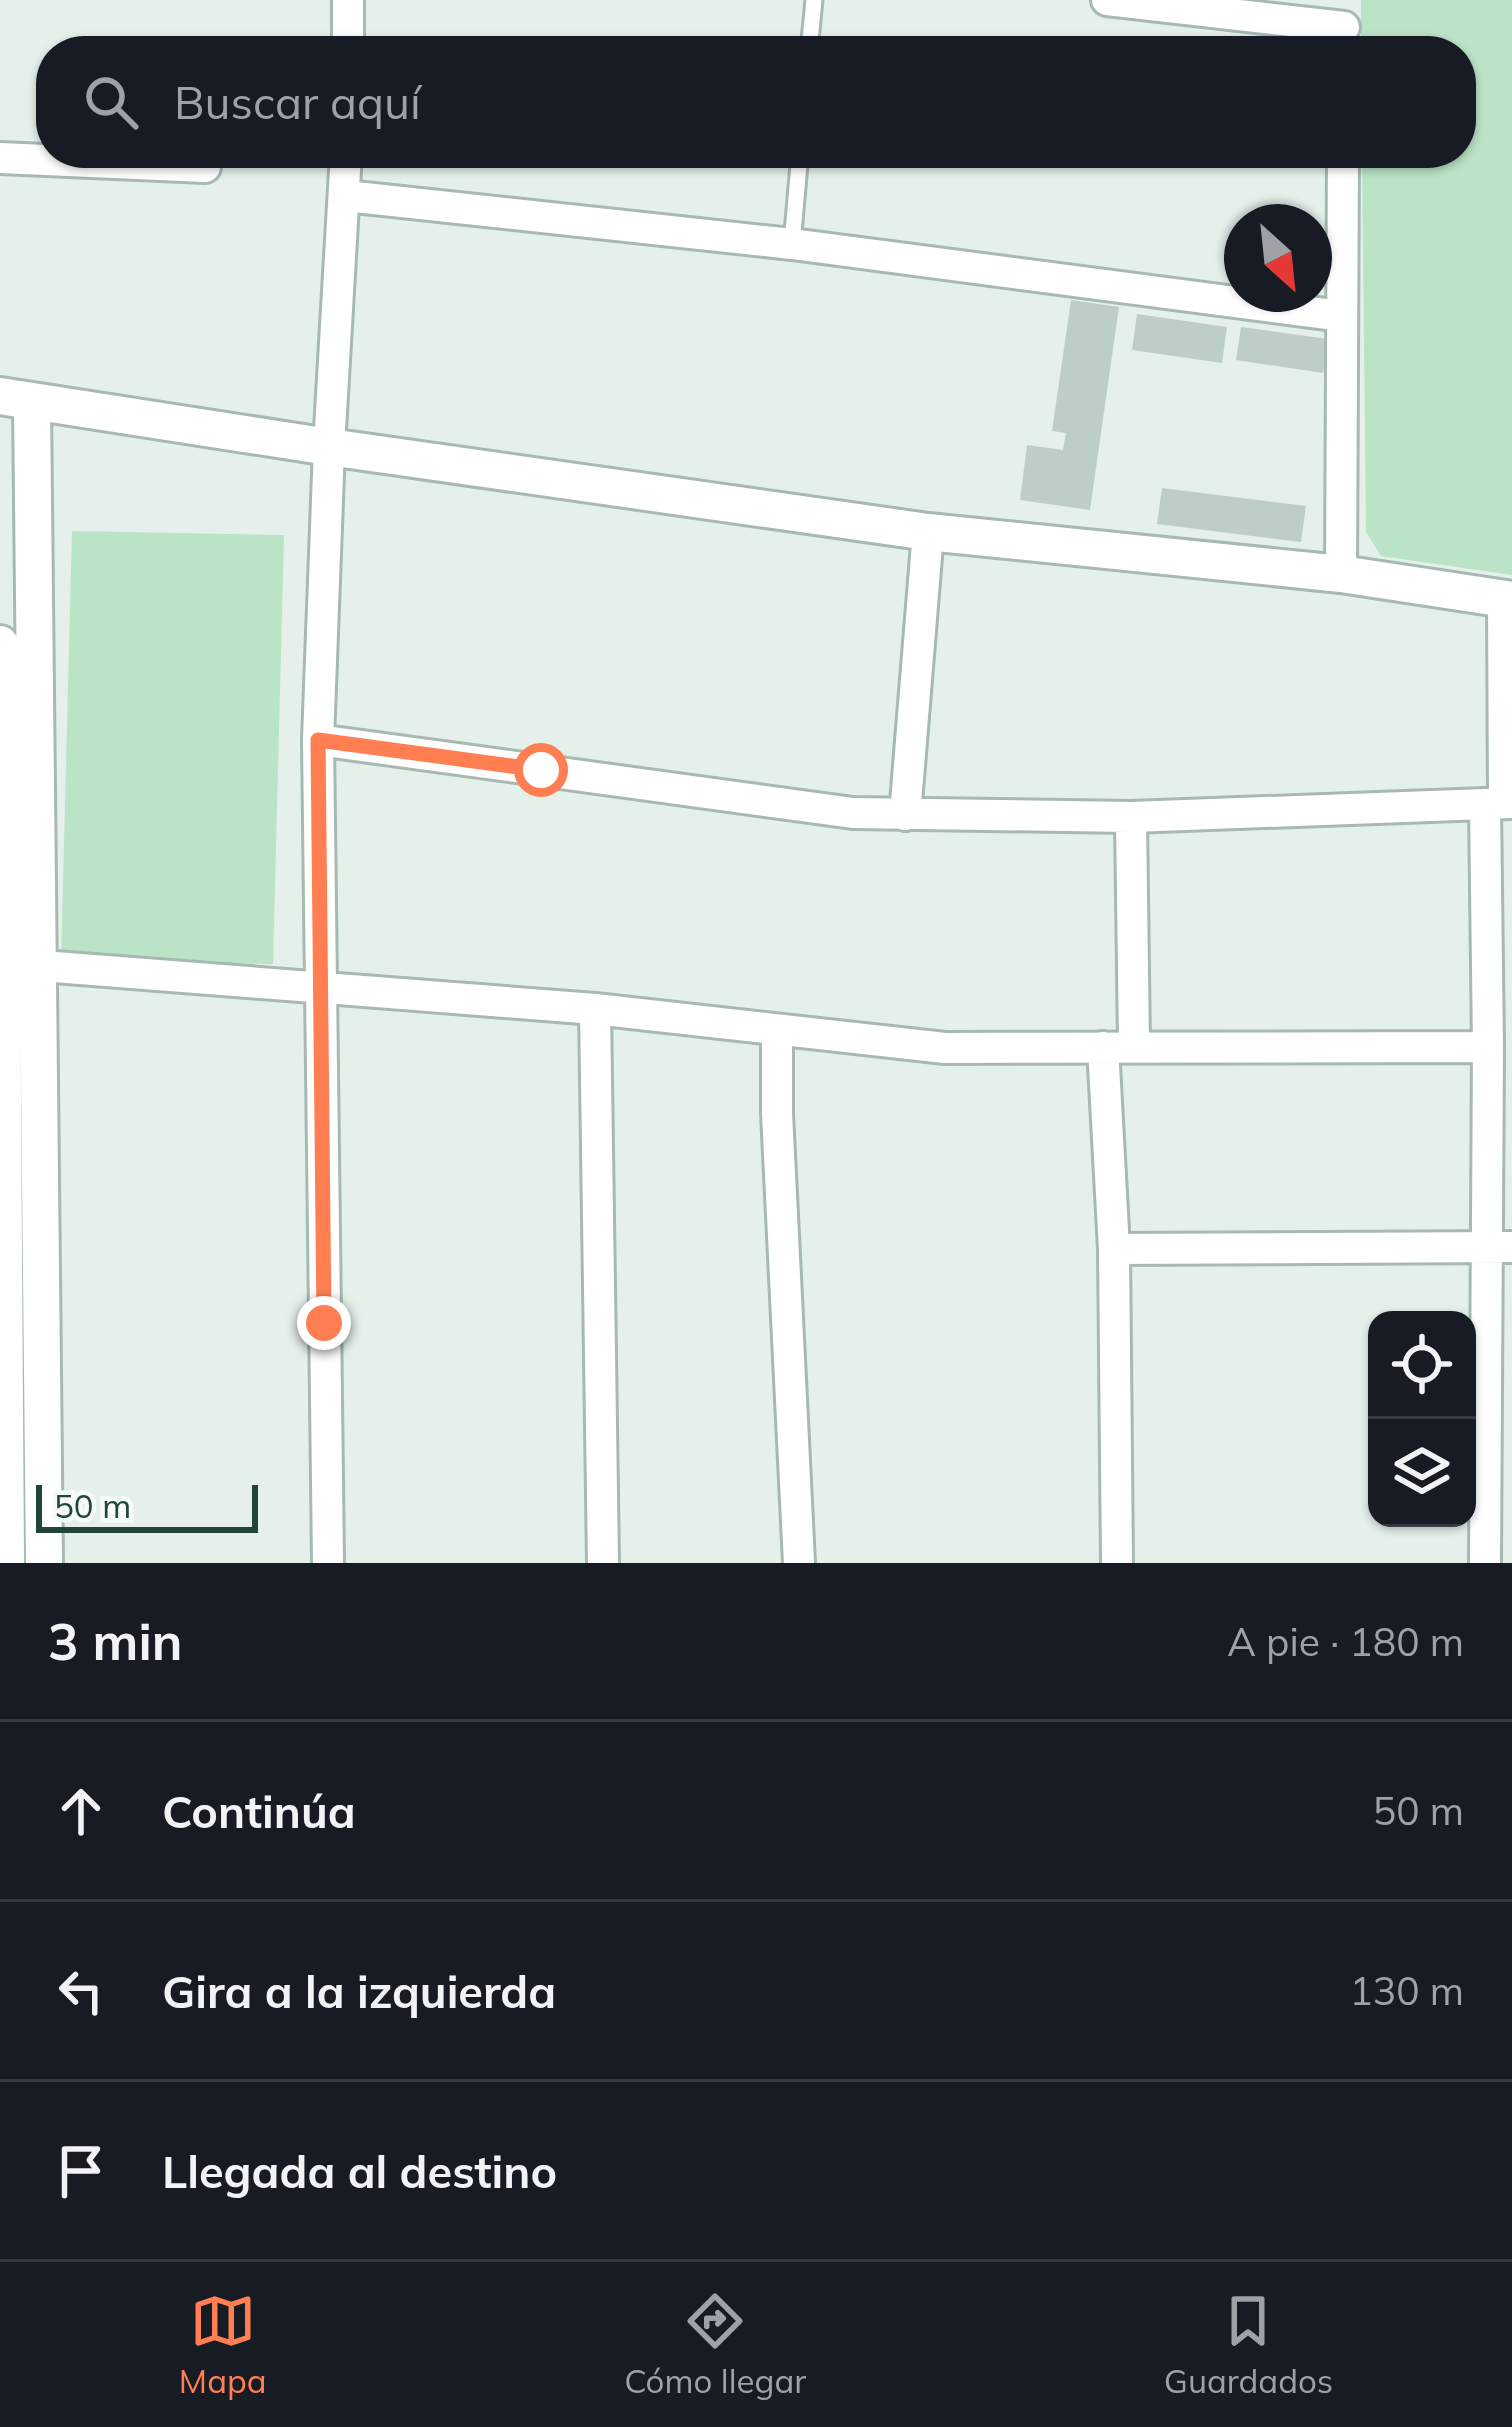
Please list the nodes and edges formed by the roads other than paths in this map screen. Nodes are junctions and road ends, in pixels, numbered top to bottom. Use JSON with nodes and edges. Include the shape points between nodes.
{"nodes":[{"id":1,"x":348,"y":0,"type":"edge"},
{"id":2,"x":814,"y":0,"type":"edge"},
{"id":3,"x":1107,"y":0,"type":"edge"},
{"id":4,"x":1344,"y":26,"type":"edge"},
{"id":5,"x":347,"y":36,"type":"edge"},
{"id":6,"x":810,"y":36,"type":"edge"},
{"id":7,"x":0,"y":158,"type":"edge"},
{"id":8,"x":36,"y":160,"type":"edge"},
{"id":9,"x":346,"y":168,"type":"edge"},
{"id":10,"x":799,"y":168,"type":"edge"},
{"id":11,"x":1343,"y":168,"type":"edge"},
{"id":12,"x":346,"y":196,"type":"junction"},
{"id":13,"x":792,"y":244,"type":"junction"},
{"id":14,"x":1341,"y":316,"type":"junction"},
{"id":15,"x":16,"y":399,"type":"edge"},
{"id":16,"x":329,"y":447,"type":"junction"},
{"id":17,"x":928,"y":532,"type":"junction"},
{"id":18,"x":1341,"y":574,"type":"junction"},
{"id":19,"x":1508,"y":600,"type":"edge"},
{"id":20,"x":0,"y":644,"type":"edge"},
{"id":21,"x":318,"y":740,"type":"junction"},
{"id":22,"x":1500,"y":804,"type":"edge"},
{"id":23,"x":905,"y":815,"type":"junction"},
{"id":24,"x":1130,"y":817,"type":"junction"},
{"id":25,"x":2,"y":963,"type":"edge"},
{"id":26,"x":40,"y":966,"type":"junction"},
{"id":27,"x":319,"y":987,"type":"junction"},
{"id":28,"x":595,"y":1009,"type":"junction"},
{"id":29,"x":777,"y":1030,"type":"junction"},
{"id":30,"x":1135,"y":1045,"type":"junction"},
{"id":31,"x":1103,"y":1047,"type":"junction"},
{"id":32,"x":1488,"y":1047,"type":"junction"},
{"id":33,"x":1499,"y":1247,"type":"edge"},
{"id":34,"x":1114,"y":1249,"type":"junction"},
{"id":35,"x":5,"y":1563,"type":"edge"},
{"id":36,"x":44,"y":1563,"type":"edge"},
{"id":37,"x":328,"y":1563,"type":"edge"},
{"id":38,"x":604,"y":1563,"type":"edge"},
{"id":39,"x":800,"y":1563,"type":"edge"},
{"id":40,"x":1117,"y":1563,"type":"edge"},
{"id":41,"x":1485,"y":1563,"type":"edge"}],
"edges":[{"from":1,"to":5,"type":"street"},
{"from":2,"to":6,"type":"lane"},
{"from":3,"to":4,"type":"street"},
{"from":7,"to":8,"type":"street"},
{"from":9,"to":12,"type":"street"},
{"from":10,"to":13,"type":"lane"},
{"from":11,"to":14,"type":"street"},
{"from":12,"to":13,"type":"street"},
{"from":12,"to":16,"type":"street"},
{"from":13,"to":14,"type":"street"},
{"from":14,"to":18,"type":"street"},
{"from":15,"to":16,"type":"street"},
{"from":15,"to":26,"type":"street"},
{"from":16,"to":17,"type":"street"},
{"from":16,"to":21,"type":"street"},
{"from":17,"to":18,"type":"street"},
{"from":17,"to":23,"type":"street"},
{"from":18,"to":19,"type":"street"},
{"from":19,"to":22,"type":"street"},
{"from":20,"to":25,"type":"street"},
{"from":21,"to":23,"type":"street"},
{"from":21,"to":27,"type":"street"},
{"from":22,"to":24,"type":"street"},
{"from":22,"to":32,"type":"street"},
{"from":23,"to":24,"type":"street"},
{"from":24,"to":30,"type":"street"},
{"from":25,"to":26,"type":"street"},
{"from":25,"to":35,"type":"street"},
{"from":26,"to":27,"type":"street"},
{"from":26,"to":36,"type":"street"},
{"from":27,"to":28,"type":"street"},
{"from":27,"to":37,"type":"street"},
{"from":28,"to":29,"type":"street"},
{"from":28,"to":38,"type":"street"},
{"from":29,"to":31,"type":"street","via":[[945,1048]]},
{"from":29,"to":39,"type":"street"},
{"from":30,"to":31,"type":"street"},
{"from":30,"to":32,"type":"street"},
{"from":31,"to":34,"type":"street"},
{"from":32,"to":33,"type":"street"},
{"from":33,"to":34,"type":"street"},
{"from":33,"to":41,"type":"street"},
{"from":34,"to":40,"type":"street"}]}
